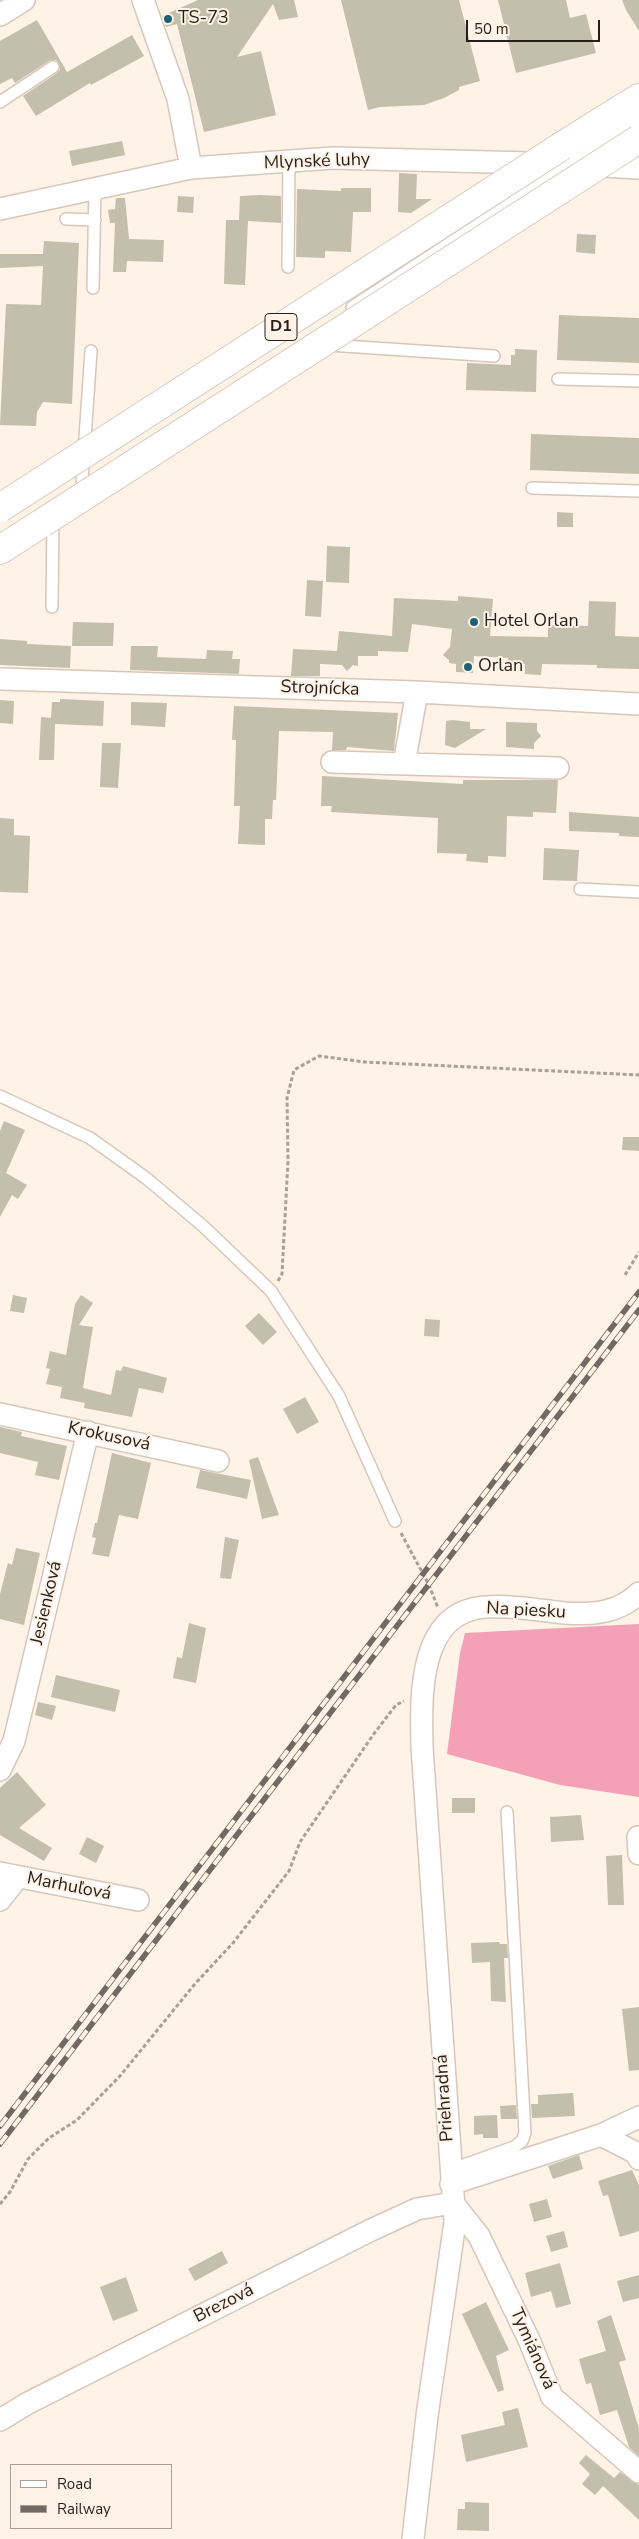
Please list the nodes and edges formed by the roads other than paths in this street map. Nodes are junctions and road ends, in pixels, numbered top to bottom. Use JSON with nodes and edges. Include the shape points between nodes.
{"nodes":[{"id":1,"x":24,"y":0,"type":"edge"},
{"id":2,"x":143,"y":0,"type":"edge"},
{"id":3,"x":0,"y":15,"type":"edge"},
{"id":4,"x":53,"y":67,"type":"dead end"},
{"id":5,"x":639,"y":98,"type":"edge"},
{"id":6,"x":0,"y":102,"type":"edge"},
{"id":7,"x":639,"y":119,"type":"edge"},
{"id":8,"x":639,"y":139,"type":"edge"},
{"id":9,"x":289,"y":161,"type":"junction"},
{"id":10,"x":568,"y":164,"type":"junction"},
{"id":11,"x":191,"y":168,"type":"junction"},
{"id":12,"x":639,"y":168,"type":"edge"},
{"id":13,"x":95,"y":189,"type":"junction"},
{"id":14,"x":0,"y":209,"type":"edge"},
{"id":15,"x":66,"y":219,"type":"dead end"},
{"id":16,"x":95,"y":220,"type":"junction"},
{"id":17,"x":288,"y":267,"type":"dead end"},
{"id":18,"x":93,"y":288,"type":"dead end"},
{"id":19,"x":346,"y":311,"type":"dead end"},
{"id":20,"x":297,"y":344,"type":"dead end"},
{"id":21,"x":91,"y":351,"type":"dead end"},
{"id":22,"x":494,"y":356,"type":"dead end"},
{"id":23,"x":558,"y":379,"type":"dead end"},
{"id":24,"x":639,"y":381,"type":"edge"},
{"id":25,"x":83,"y":481,"type":"dead end"},
{"id":26,"x":532,"y":488,"type":"dead end"},
{"id":27,"x":639,"y":491,"type":"edge"},
{"id":28,"x":53,"y":500,"type":"dead end"},
{"id":29,"x":0,"y":508,"type":"edge"},
{"id":30,"x":0,"y":550,"type":"edge"},
{"id":31,"x":52,"y":607,"type":"dead end"},
{"id":32,"x":0,"y":679,"type":"edge"},
{"id":33,"x":417,"y":692,"type":"junction"},
{"id":34,"x":639,"y":704,"type":"edge"},
{"id":35,"x":332,"y":762,"type":"dead end"},
{"id":36,"x":404,"y":764,"type":"junction"},
{"id":37,"x":558,"y":768,"type":"dead end"},
{"id":38,"x":580,"y":888,"type":"dead end"},
{"id":39,"x":639,"y":892,"type":"edge"},
{"id":40,"x":0,"y":1096,"type":"edge"},
{"id":41,"x":0,"y":1414,"type":"edge"},
{"id":42,"x":88,"y":1432,"type":"junction"},
{"id":43,"x":218,"y":1461,"type":"dead end"},
{"id":44,"x":395,"y":1521,"type":"road end"},
{"id":45,"x":639,"y":1593,"type":"edge"},
{"id":46,"x":428,"y":1655,"type":"joint"},
{"id":47,"x":0,"y":1770,"type":"edge"},
{"id":48,"x":507,"y":1812,"type":"dead end"},
{"id":49,"x":9,"y":1875,"type":"edge"},
{"id":50,"x":0,"y":1900,"type":"edge"},
{"id":51,"x":138,"y":1900,"type":"dead end"},
{"id":52,"x":639,"y":2117,"type":"edge"},
{"id":53,"x":601,"y":2135,"type":"junction"},
{"id":54,"x":639,"y":2159,"type":"edge"},
{"id":55,"x":451,"y":2186,"type":"junction"},
{"id":56,"x":0,"y":2420,"type":"edge"},
{"id":57,"x":639,"y":2472,"type":"edge"},
{"id":58,"x":413,"y":2539,"type":"edge"}],
"edges":[{"from":1,"to":3,"type":"street"},
{"from":2,"to":11,"type":"street","via":[[178,99]]},
{"from":4,"to":6,"type":"lane"},
{"from":5,"to":29,"type":"highway","number":"D1","bridge":true},
{"from":7,"to":10,"type":"lane"},
{"from":8,"to":30,"type":"highway","number":"D1","bridge":true},
{"from":9,"to":10,"type":"street","name":"Mlynské luhy","via":[[333,158]]},
{"from":9,"to":11,"type":"street","name":"Mlynské luhy"},
{"from":9,"to":17,"type":"lane"},
{"from":10,"to":12,"type":"street","name":"Mlynské luhy"},
{"from":10,"to":19,"type":"lane"},
{"from":11,"to":13,"type":"street","name":"Mlynské luhy"},
{"from":13,"to":14,"type":"street","name":"Mlynské luhy"},
{"from":13,"to":16,"type":"lane"},
{"from":15,"to":16,"type":"lane"},
{"from":16,"to":18,"type":"lane"},
{"from":20,"to":22,"type":"lane"},
{"from":21,"to":25,"type":"lane"},
{"from":23,"to":24,"type":"lane"},
{"from":26,"to":27,"type":"lane"},
{"from":28,"to":31,"type":"lane"},
{"from":32,"to":33,"type":"street","name":"Strojnícka"},
{"from":33,"to":34,"type":"street","name":"Strojnícka"},
{"from":33,"to":36,"type":"street"},
{"from":35,"to":36,"type":"street"},
{"from":36,"to":37,"type":"street"},
{"from":38,"to":39,"type":"lane"},
{"from":40,"to":44,"type":"lane","via":[[90,1138],[146,1178],[203,1226],[271,1292],[339,1396]]},
{"from":41,"to":42,"type":"street","name":"Krokusová"},
{"from":42,"to":43,"type":"street","name":"Krokusová"},
{"from":42,"to":47,"type":"street","name":"Jesienková","via":[[14,1741]]},
{"from":45,"to":46,"type":"street","name":"Na piesku","via":[[618,1608],[593,1613],[485,1607],[465,1613],[446,1627]]},
{"from":46,"to":55,"type":"street","name":"Priehradná","via":[[422,1693],[422,1748]]},
{"from":48,"to":55,"type":"lane","via":[[525,2134],[514,2147]]},
{"from":49,"to":50,"type":"street"},
{"from":49,"to":51,"type":"street","name":"Marhuľová"},
{"from":52,"to":53,"type":"street","name":"Brezová"},
{"from":53,"to":54,"type":"street","via":[[636,2153]]},
{"from":53,"to":55,"type":"street","name":"Brezová"},
{"from":55,"to":56,"type":"street","name":"Brezová","via":[[417,2209],[37,2398]]},
{"from":55,"to":57,"type":"street","name":"Tymiánová","via":[[530,2342],[552,2397]]},
{"from":55,"to":58,"type":"street","name":"Priehradná","via":[[453,2243],[427,2416]]}]}
